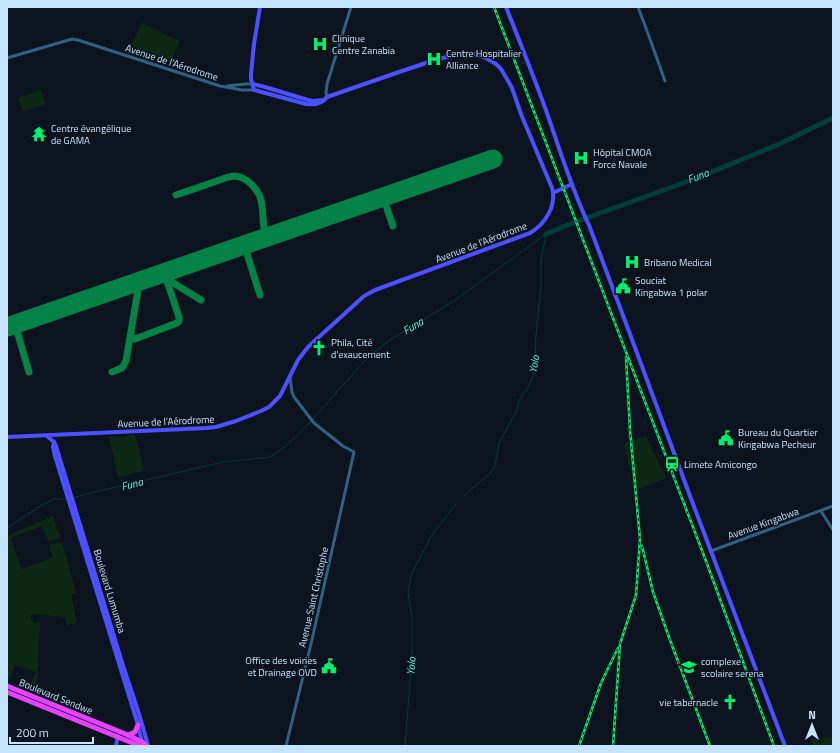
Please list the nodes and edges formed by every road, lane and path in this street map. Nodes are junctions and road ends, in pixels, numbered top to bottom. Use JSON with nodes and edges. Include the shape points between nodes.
{"nodes":[{"id":1,"x":260,"y":7,"type":"edge"},
{"id":2,"x":351,"y":7,"type":"edge"},
{"id":3,"x":506,"y":7,"type":"edge"},
{"id":4,"x":638,"y":7,"type":"edge"},
{"id":5,"x":7,"y":58,"type":"edge"},
{"id":6,"x":664,"y":81,"type":"dead end"},
{"id":7,"x":253,"y":84,"type":"junction"},
{"id":8,"x":225,"y":87,"type":"junction"},
{"id":9,"x":254,"y":90,"type":"junction"},
{"id":10,"x":326,"y":99,"type":"junction"},
{"id":11,"x":572,"y":184,"type":"junction"},
{"id":12,"x":553,"y":193,"type":"junction"},
{"id":13,"x":290,"y":377,"type":"junction"},
{"id":14,"x":61,"y":435,"type":"junction"},
{"id":15,"x":45,"y":436,"type":"junction"},
{"id":16,"x":56,"y":436,"type":"junction"},
{"id":17,"x":7,"y":437,"type":"edge"},
{"id":18,"x":54,"y":445,"type":"junction"},
{"id":19,"x":72,"y":503,"type":"junction"},
{"id":20,"x":833,"y":506,"type":"edge"},
{"id":21,"x":820,"y":511,"type":"junction"},
{"id":22,"x":833,"y":530,"type":"edge"},
{"id":23,"x":711,"y":551,"type":"junction"},
{"id":24,"x":7,"y":686,"type":"edge"},
{"id":25,"x":7,"y":692,"type":"edge"},
{"id":26,"x":138,"y":724,"type":"junction"},
{"id":27,"x":119,"y":734,"type":"junction"},
{"id":28,"x":128,"y":735,"type":"junction"},
{"id":29,"x":131,"y":742,"type":"joint"},
{"id":30,"x":117,"y":745,"type":"edge"},
{"id":31,"x":141,"y":745,"type":"edge"},
{"id":32,"x":148,"y":746,"type":"edge"},
{"id":33,"x":286,"y":746,"type":"edge"},
{"id":34,"x":785,"y":746,"type":"edge"}],
"edges":[{"from":1,"to":7,"type":"main road","via":[[253,48]]},
{"from":2,"to":10,"type":"street","via":[[327,84]]},
{"from":3,"to":11,"type":"main road"},
{"from":4,"to":6,"type":"street"},
{"from":5,"to":8,"type":"street","name":"Avenue de l’Aérodrome","via":[[72,39]]},
{"from":7,"to":8,"type":"street"},
{"from":7,"to":9,"type":"main road"},
{"from":7,"to":10,"type":"main road","via":[[308,100]]},
{"from":8,"to":9,"type":"street","name":"Avenue de l’Aérodrome"},
{"from":9,"to":10,"type":"main road","name":"Avenue de l’Aérodrome","via":[[306,104],[321,103]]},
{"from":10,"to":12,"type":"main road","name":"Avenue de l’Aérodrome","via":[[438,59],[466,54],[486,58],[502,69],[512,88]]},
{"from":11,"to":12,"type":"main road"},
{"from":11,"to":23,"type":"main road"},
{"from":12,"to":13,"type":"main road","name":"Avenue de l’Aérodrome","via":[[547,217],[536,230],[364,296],[308,347]]},
{"from":13,"to":14,"type":"main road","name":"Avenue de l’Aérodrome","via":[[280,396],[269,407],[216,427]]},
{"from":13,"to":33,"type":"street","name":"Avenue Saint Christophe","via":[[294,397],[308,416],[342,446],[354,452]]},
{"from":14,"to":16,"type":"main road","name":"Avenue de l’Aérodrome"},
{"from":14,"to":18,"type":"main road"},
{"from":15,"to":16,"type":"main road","name":"Avenue de l’Aérodrome"},
{"from":15,"to":17,"type":"main road","name":"Avenue de l’Aérodrome"},
{"from":15,"to":18,"type":"main road"},
{"from":16,"to":18,"type":"main road"},
{"from":18,"to":19,"type":"main road","name":"Boulevard Lumumba"},
{"from":19,"to":26,"type":"main road","name":"Boulevard Lumumba"},
{"from":19,"to":32,"type":"main road","name":"Boulevard Lumumba"},
{"from":20,"to":21,"type":"street","name":"Avenue Kingabwa"},
{"from":21,"to":22,"type":"street"},
{"from":21,"to":23,"type":"street","name":"Avenue Kingabwa"},
{"from":23,"to":34,"type":"main road"},
{"from":24,"to":27,"type":"highway","name":"Boulevard Sendwe"},
{"from":25,"to":27,"type":"highway","name":"Boulevard Sendwe"},
{"from":26,"to":28,"type":"highway","via":[[135,732]]},
{"from":26,"to":31,"type":"main road","name":"Boulevard Lumumba"},
{"from":27,"to":28,"type":"highway","name":"Boulevard Sendwe"},
{"from":27,"to":29,"type":"highway","name":"Boulevard Sendwe"},
{"from":27,"to":30,"type":"main road"},
{"from":28,"to":31,"type":"highway","name":"Boulevard Sendwe"},
{"from":29,"to":31,"type":"highway","name":"Boulevard Lumumba"},
{"from":31,"to":32,"type":"highway","name":"Boulevard Lumumba"}]}
